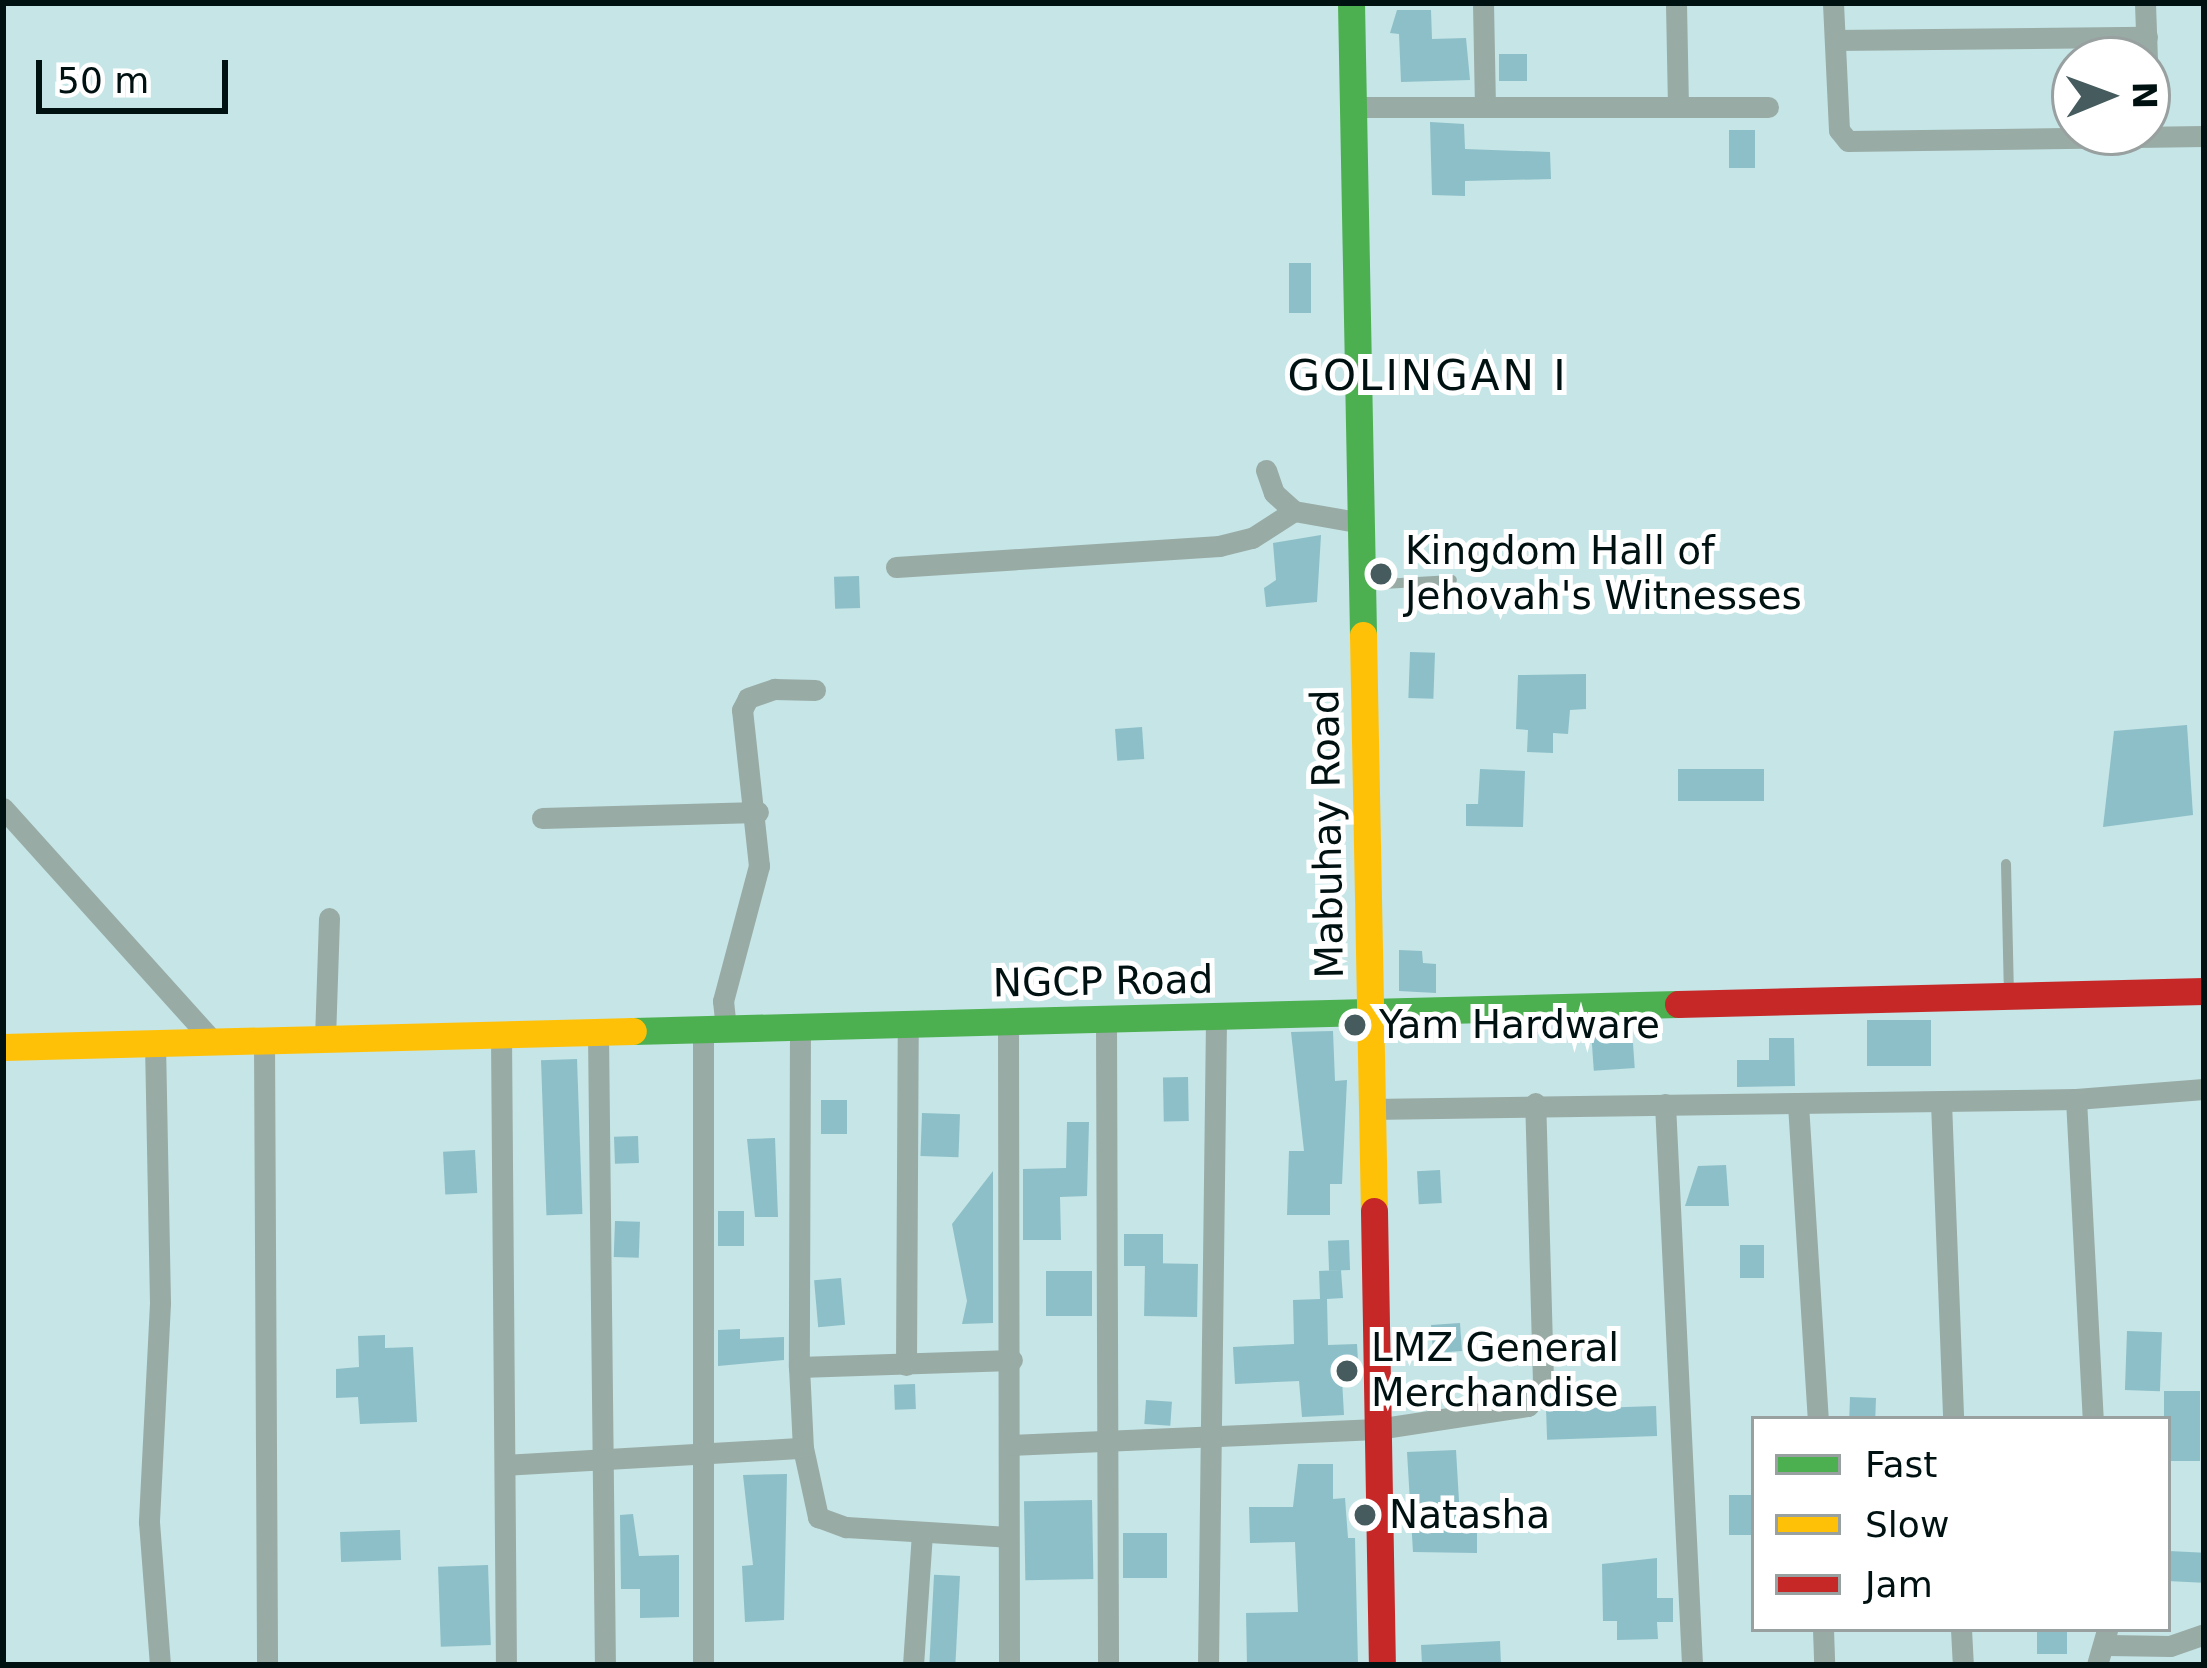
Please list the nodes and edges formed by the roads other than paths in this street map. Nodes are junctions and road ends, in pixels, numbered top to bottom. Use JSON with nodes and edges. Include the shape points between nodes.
{"nodes":[{"id":1,"x":1351,"y":3,"type":"edge"},
{"id":2,"x":1483,"y":3,"type":"edge"},
{"id":3,"x":1676,"y":3,"type":"edge"},
{"id":4,"x":1833,"y":3,"type":"edge"},
{"id":5,"x":2146,"y":3,"type":"edge"},
{"id":6,"x":2147,"y":36,"type":"edge"},
{"id":7,"x":1835,"y":40,"type":"junction"},
{"id":8,"x":2051,"y":46,"type":"edge"},
{"id":9,"x":1485,"y":105,"type":"junction"},
{"id":10,"x":1355,"y":106,"type":"junction"},
{"id":11,"x":1678,"y":107,"type":"junction"},
{"id":12,"x":1768,"y":107,"type":"dead end"},
{"id":13,"x":2171,"y":136,"type":"edge"},
{"id":14,"x":2204,"y":136,"type":"edge"},
{"id":15,"x":2051,"y":138,"type":"edge"},
{"id":16,"x":1265,"y":470,"type":"dead end"},
{"id":17,"x":1294,"y":511,"type":"junction"},
{"id":18,"x":1363,"y":523,"type":"junction"},
{"id":19,"x":896,"y":567,"type":"dead end"},
{"id":20,"x":1452,"y":580,"type":"dead end"},
{"id":21,"x":1364,"y":585,"type":"junction"},
{"id":22,"x":815,"y":690,"type":"dead end"},
{"id":23,"x":3,"y":808,"type":"edge"},
{"id":24,"x":758,"y":812,"type":"junction"},
{"id":25,"x":542,"y":818,"type":"dead end"},
{"id":26,"x":2006,"y":865,"type":"dead end"},
{"id":27,"x":329,"y":917,"type":"dead end"},
{"id":28,"x":2204,"y":991,"type":"edge"},
{"id":29,"x":2008,"y":996,"type":"junction"},
{"id":30,"x":1370,"y":1014,"type":"junction"},
{"id":31,"x":1216,"y":1018,"type":"junction"},
{"id":32,"x":1106,"y":1020,"type":"junction"},
{"id":33,"x":1008,"y":1023,"type":"junction"},
{"id":34,"x":908,"y":1025,"type":"junction"},
{"id":35,"x":800,"y":1028,"type":"junction"},
{"id":36,"x":714,"y":1030,"type":"junction"},
{"id":37,"x":598,"y":1033,"type":"junction"},
{"id":38,"x":501,"y":1035,"type":"junction"},
{"id":39,"x":325,"y":1039,"type":"junction"},
{"id":40,"x":264,"y":1040,"type":"junction"},
{"id":41,"x":214,"y":1042,"type":"junction"},
{"id":42,"x":155,"y":1043,"type":"junction"},
{"id":43,"x":3,"y":1047,"type":"edge"},
{"id":44,"x":2204,"y":1089,"type":"edge"},
{"id":45,"x":2076,"y":1099,"type":"junction"},
{"id":46,"x":1941,"y":1102,"type":"junction"},
{"id":47,"x":1535,"y":1103,"type":"junction"},
{"id":48,"x":1665,"y":1103,"type":"junction"},
{"id":49,"x":1798,"y":1104,"type":"junction"},
{"id":50,"x":1371,"y":1109,"type":"junction"},
{"id":51,"x":1012,"y":1360,"type":"junction"},
{"id":52,"x":906,"y":1365,"type":"junction"},
{"id":53,"x":799,"y":1367,"type":"junction"},
{"id":54,"x":1818,"y":1416,"type":"edge"},
{"id":55,"x":1953,"y":1416,"type":"edge"},
{"id":56,"x":2093,"y":1416,"type":"edge"},
{"id":57,"x":1377,"y":1429,"type":"junction"},
{"id":58,"x":1207,"y":1437,"type":"junction"},
{"id":59,"x":1107,"y":1444,"type":"junction"},
{"id":60,"x":1012,"y":1445,"type":"junction"},
{"id":61,"x":803,"y":1448,"type":"junction"},
{"id":62,"x":704,"y":1454,"type":"junction"},
{"id":63,"x":602,"y":1461,"type":"junction"},
{"id":64,"x":505,"y":1465,"type":"junction"},
{"id":65,"x":922,"y":1533,"type":"junction"},
{"id":66,"x":1008,"y":1538,"type":"junction"},
{"id":67,"x":1823,"y":1632,"type":"edge"},
{"id":68,"x":1961,"y":1632,"type":"edge"},
{"id":69,"x":2204,"y":1634,"type":"edge"},
{"id":70,"x":2104,"y":1646,"type":"edge"},
{"id":71,"x":160,"y":1665,"type":"edge"},
{"id":72,"x":267,"y":1665,"type":"edge"},
{"id":73,"x":506,"y":1665,"type":"edge"},
{"id":74,"x":605,"y":1665,"type":"edge"},
{"id":75,"x":703,"y":1665,"type":"edge"},
{"id":76,"x":913,"y":1665,"type":"edge"},
{"id":77,"x":1009,"y":1665,"type":"edge"},
{"id":78,"x":1108,"y":1665,"type":"edge"},
{"id":79,"x":1208,"y":1665,"type":"edge"},
{"id":80,"x":1382,"y":1665,"type":"edge"},
{"id":81,"x":1692,"y":1665,"type":"edge"},
{"id":82,"x":1824,"y":1665,"type":"edge"},
{"id":83,"x":1963,"y":1665,"type":"edge"}],
"edges":[{"from":1,"to":10,"type":"main road","name":"Mabuhay Road"},
{"from":2,"to":9,"type":"street"},
{"from":3,"to":11,"type":"street"},
{"from":4,"to":7,"type":"street"},
{"from":5,"to":6,"type":"street"},
{"from":7,"to":8,"type":"street"},
{"from":7,"to":15,"type":"street","via":[[1839,130],[1848,141]]},
{"from":9,"to":10,"type":"street"},
{"from":9,"to":11,"type":"street"},
{"from":10,"to":18,"type":"main road","name":"Mabuhay Road"},
{"from":11,"to":12,"type":"street"},
{"from":13,"to":14,"type":"street"},
{"from":16,"to":17,"type":"street"},
{"from":17,"to":18,"type":"street"},
{"from":17,"to":19,"type":"street","via":[[1252,538],[1219,546]]},
{"from":18,"to":21,"type":"main road","name":"Mabuhay Road"},
{"from":20,"to":21,"type":"lane"},
{"from":21,"to":30,"type":"main road","name":"Mabuhay Road"},
{"from":22,"to":24,"type":"street","via":[[774,689],[748,698],[742,710]]},
{"from":23,"to":41,"type":"street"},
{"from":24,"to":25,"type":"street"},
{"from":24,"to":36,"type":"street","via":[[759,866]]},
{"from":26,"to":29,"type":"lane","via":[[2014,946]]},
{"from":27,"to":39,"type":"street"},
{"from":28,"to":29,"type":"main road","name":"NGCP Road"},
{"from":29,"to":30,"type":"main road","name":"NGCP Road"},
{"from":30,"to":31,"type":"main road","name":"NGCP Road"},
{"from":30,"to":50,"type":"main road","name":"Mabuhay Road"},
{"from":31,"to":32,"type":"main road","name":"NGCP Road"},
{"from":31,"to":58,"type":"street"},
{"from":32,"to":33,"type":"main road","name":"NGCP Road"},
{"from":32,"to":59,"type":"street"},
{"from":33,"to":34,"type":"main road","name":"NGCP Road"},
{"from":33,"to":51,"type":"street"},
{"from":34,"to":35,"type":"main road","name":"NGCP Road"},
{"from":34,"to":52,"type":"street"},
{"from":35,"to":36,"type":"main road","name":"NGCP Road"},
{"from":35,"to":53,"type":"street"},
{"from":36,"to":37,"type":"main road","name":"NGCP Road"},
{"from":36,"to":62,"type":"street"},
{"from":37,"to":38,"type":"main road","name":"NGCP Road"},
{"from":37,"to":63,"type":"street"},
{"from":38,"to":39,"type":"main road","name":"NGCP Road"},
{"from":38,"to":64,"type":"street"},
{"from":39,"to":40,"type":"main road","name":"NGCP Road"},
{"from":40,"to":41,"type":"main road","name":"NGCP Road"},
{"from":40,"to":72,"type":"street"},
{"from":41,"to":42,"type":"main road","name":"NGCP Road"},
{"from":42,"to":43,"type":"main road","name":"NGCP Road"},
{"from":42,"to":71,"type":"street","via":[[160,1303],[149,1522]]},
{"from":44,"to":45,"type":"street"},
{"from":45,"to":46,"type":"street"},
{"from":45,"to":56,"type":"street"},
{"from":46,"to":49,"type":"street"},
{"from":46,"to":55,"type":"street"},
{"from":47,"to":48,"type":"street"},
{"from":47,"to":50,"type":"street"},
{"from":47,"to":57,"type":"street","via":[[1540,1395],[1496,1414]]},
{"from":48,"to":49,"type":"street"},
{"from":48,"to":81,"type":"street"},
{"from":49,"to":54,"type":"street"},
{"from":50,"to":57,"type":"main road","name":"Mabuhay Road"},
{"from":51,"to":52,"type":"street"},
{"from":51,"to":60,"type":"street"},
{"from":52,"to":53,"type":"street"},
{"from":53,"to":61,"type":"street"},
{"from":57,"to":58,"type":"street"},
{"from":57,"to":80,"type":"main road","name":"Mabuhay Road"},
{"from":58,"to":59,"type":"street"},
{"from":58,"to":79,"type":"street"},
{"from":59,"to":60,"type":"street"},
{"from":59,"to":78,"type":"street"},
{"from":60,"to":66,"type":"street"},
{"from":61,"to":62,"type":"street"},
{"from":61,"to":65,"type":"street","via":[[814,1505],[828,1525]]},
{"from":62,"to":63,"type":"street"},
{"from":62,"to":75,"type":"street"},
{"from":63,"to":64,"type":"street"},
{"from":63,"to":74,"type":"street"},
{"from":64,"to":73,"type":"street"},
{"from":65,"to":66,"type":"street"},
{"from":65,"to":76,"type":"street"},
{"from":66,"to":77,"type":"street"},
{"from":67,"to":82,"type":"street"},
{"from":68,"to":83,"type":"street"},
{"from":69,"to":70,"type":"street","via":[[2170,1646]]}]}
